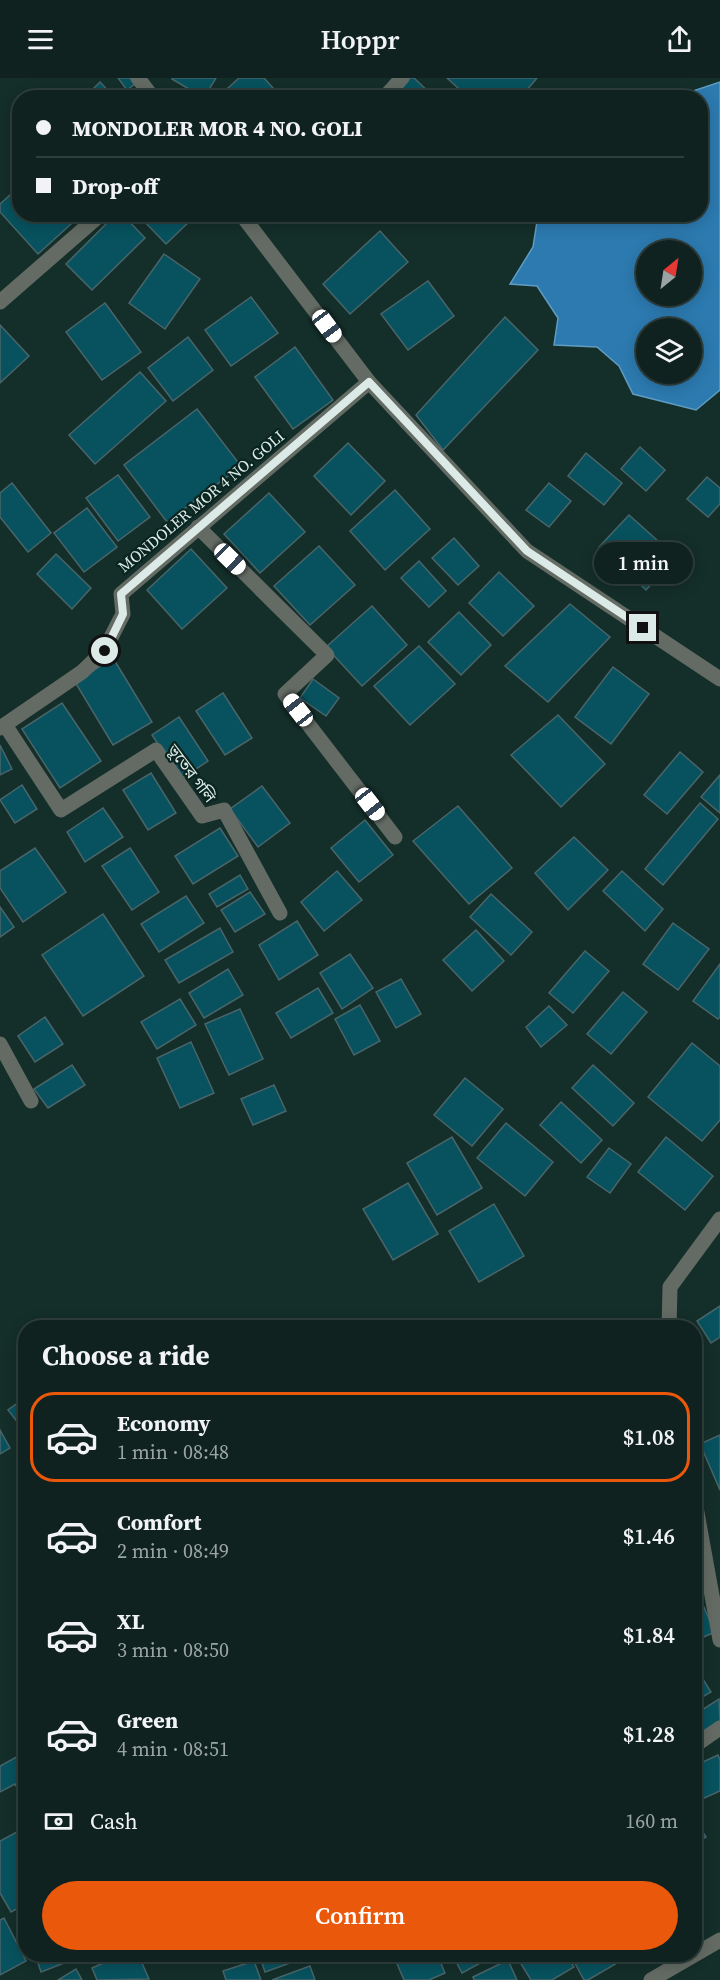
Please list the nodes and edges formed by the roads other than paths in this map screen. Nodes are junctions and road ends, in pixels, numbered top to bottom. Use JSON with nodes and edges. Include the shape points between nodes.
{"nodes":[{"id":1,"x":402,"y":78,"type":"edge"},
{"id":2,"x":391,"y":90,"type":"edge"},
{"id":3,"x":93,"y":222,"type":"edge"},
{"id":4,"x":248,"y":222,"type":"edge"},
{"id":5,"x":0,"y":302,"type":"edge"},
{"id":6,"x":369,"y":382,"type":"junction"},
{"id":7,"x":198,"y":527,"type":"junction"},
{"id":8,"x":720,"y":679,"type":"edge"},
{"id":9,"x":2,"y":726,"type":"edge"},
{"id":10,"x":395,"y":837,"type":"dead end"},
{"id":11,"x":280,"y":913,"type":"dead end"},
{"id":12,"x":0,"y":1044,"type":"edge"},
{"id":13,"x":31,"y":1101,"type":"dead end"},
{"id":14,"x":720,"y":1219,"type":"edge"},
{"id":15,"x":669,"y":1320,"type":"edge"},
{"id":16,"x":702,"y":1540,"type":"edge"},
{"id":17,"x":720,"y":1640,"type":"edge"},
{"id":18,"x":720,"y":1728,"type":"edge"},
{"id":19,"x":702,"y":1740,"type":"edge"},
{"id":20,"x":720,"y":1940,"type":"edge"},
{"id":21,"x":702,"y":1950,"type":"edge"},
{"id":22,"x":682,"y":1962,"type":"edge"},
{"id":23,"x":651,"y":1980,"type":"edge"}],
"edges":[{"from":1,"to":2,"type":"street"},
{"from":3,"to":5,"type":"street"},
{"from":4,"to":6,"type":"street"},
{"from":6,"to":7,"type":"street","name":"MONDOLER MOR 4 NO. GOLI"},
{"from":6,"to":8,"type":"street","via":[[527,551]]},
{"from":7,"to":9,"type":"street","name":"MONDOLER MOR 4 NO. GOLI","via":[[121,594],[123,614],[105,651]]},
{"from":7,"to":10,"type":"street","via":[[327,655],[285,694]]},
{"from":9,"to":11,"type":"street","name":"ভূতের গলি","via":[[62,810],[156,750],[202,816],[224,810]]},
{"from":12,"to":13,"type":"street"},
{"from":14,"to":15,"type":"street","via":[[670,1287]]},
{"from":16,"to":17,"type":"street"},
{"from":18,"to":19,"type":"street"},
{"from":20,"to":21,"type":"street"},
{"from":22,"to":23,"type":"street"}]}
